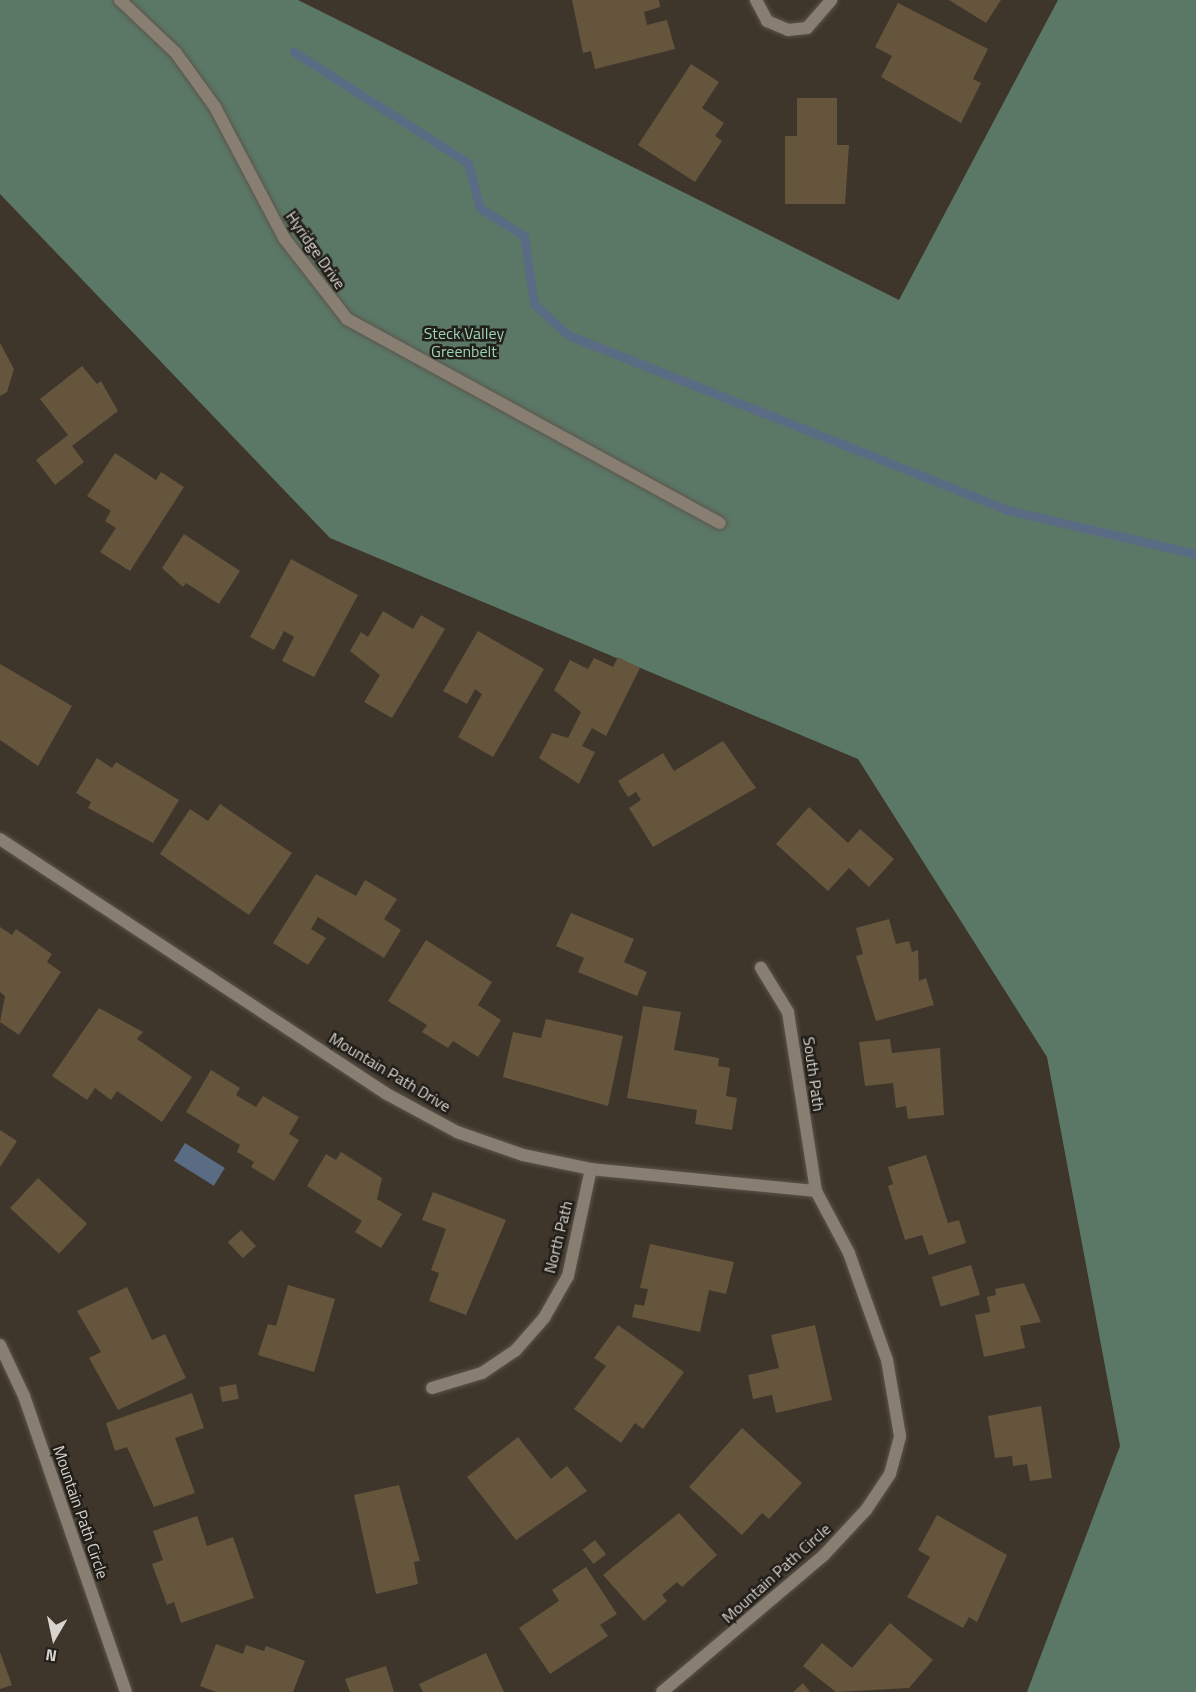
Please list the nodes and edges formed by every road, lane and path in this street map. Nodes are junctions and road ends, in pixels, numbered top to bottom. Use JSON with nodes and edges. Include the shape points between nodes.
{"nodes":[{"id":1,"x":120,"y":0,"type":"edge"},
{"id":2,"x":756,"y":0,"type":"edge"},
{"id":3,"x":831,"y":0,"type":"edge"},
{"id":4,"x":720,"y":523,"type":"dead end"},
{"id":5,"x":0,"y":839,"type":"edge"},
{"id":6,"x":761,"y":968,"type":"dead end"},
{"id":7,"x":591,"y":1169,"type":"junction"},
{"id":8,"x":816,"y":1191,"type":"junction"},
{"id":9,"x":0,"y":1345,"type":"edge"},
{"id":10,"x":432,"y":1388,"type":"dead end"},
{"id":11,"x":126,"y":1692,"type":"edge"},
{"id":12,"x":662,"y":1692,"type":"edge"}],
"edges":[{"from":1,"to":4,"type":"street","name":"Hyridge Drive","via":[[176,53],[215,107],[284,238],[347,319]]},
{"from":2,"to":3,"type":"street","via":[[767,21],[788,30],[807,28]]},
{"from":5,"to":7,"type":"street","name":"Mountain Path Drive","via":[[385,1093],[457,1132],[523,1155]]},
{"from":6,"to":8,"type":"street","name":"South Path","via":[[788,1012]]},
{"from":7,"to":8,"type":"street","name":"Mountain Path Drive"},
{"from":7,"to":10,"type":"street","name":"North Path","via":[[568,1275],[544,1318],[515,1351],[482,1373]]},
{"from":8,"to":12,"type":"street","name":"Mountain Path Circle","via":[[849,1253],[887,1360],[900,1436],[890,1474],[866,1510],[824,1555]]},
{"from":9,"to":11,"type":"street","name":"Mountain Path Circle","via":[[24,1396]]}]}
